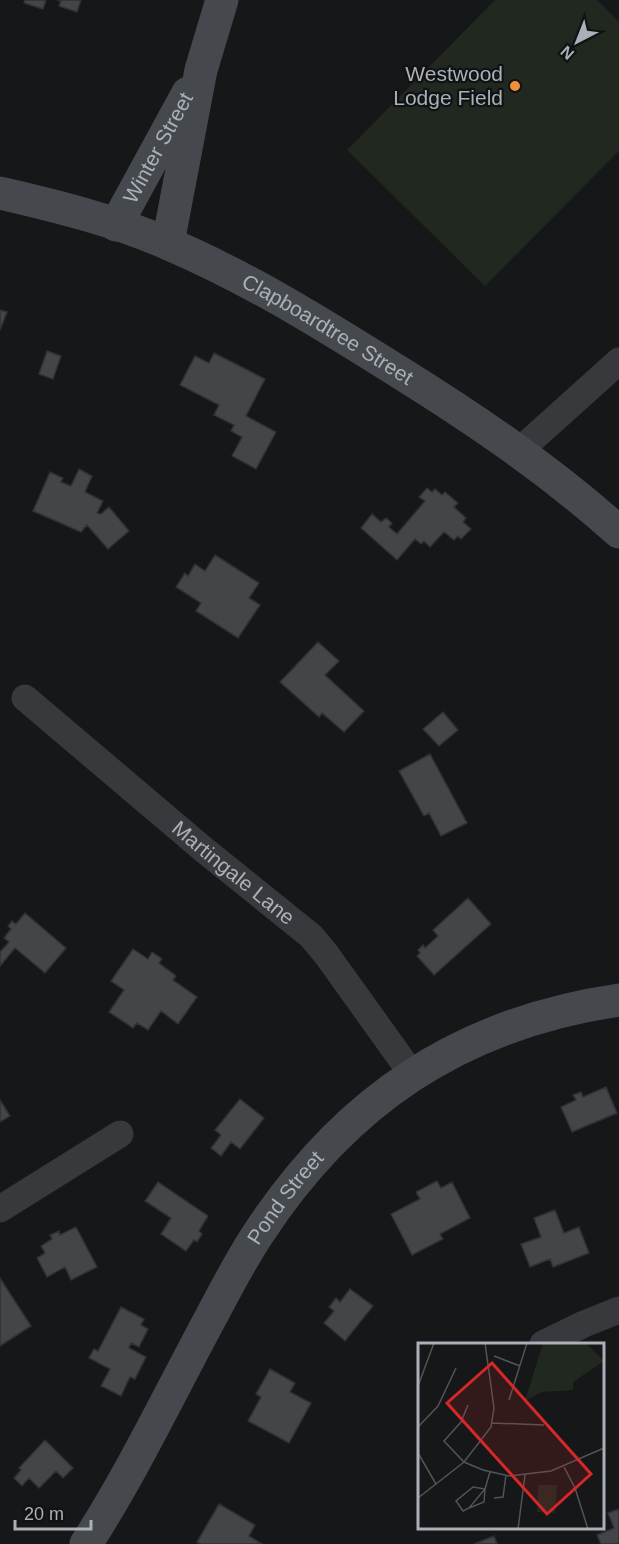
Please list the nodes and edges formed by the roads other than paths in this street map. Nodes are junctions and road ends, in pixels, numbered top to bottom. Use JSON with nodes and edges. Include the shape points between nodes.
{"nodes":[{"id":1,"x":222,"y":0,"type":"edge"},
{"id":2,"x":201,"y":70,"type":"junction"},
{"id":3,"x":0,"y":193,"type":"edge"},
{"id":4,"x":116,"y":225,"type":"junction"},
{"id":5,"x":168,"y":243,"type":"junction"},
{"id":6,"x":619,"y":361,"type":"edge"},
{"id":7,"x":519,"y":451,"type":"junction"},
{"id":8,"x":619,"y":532,"type":"edge"},
{"id":9,"x":25,"y":698,"type":"dead end"},
{"id":10,"x":619,"y":1000,"type":"edge"},
{"id":11,"x":412,"y":1074,"type":"junction"},
{"id":12,"x":120,"y":1134,"type":"dead end"},
{"id":13,"x":0,"y":1209,"type":"edge"},
{"id":14,"x":619,"y":1310,"type":"edge"},
{"id":15,"x":545,"y":1343,"type":"edge"},
{"id":16,"x":86,"y":1544,"type":"edge"}],
"edges":[{"from":1,"to":2,"type":"street","name":"Winter Street"},
{"from":2,"to":4,"type":"street","name":"Winter Street"},
{"from":2,"to":5,"type":"street","name":"Winter Street"},
{"from":3,"to":4,"type":"street","name":"Clapboardtree Street"},
{"from":4,"to":5,"type":"street","name":"Clapboardtree Street"},
{"from":5,"to":7,"type":"street","name":"Clapboardtree Street","via":[[285,301]]},
{"from":6,"to":7,"type":"street"},
{"from":7,"to":8,"type":"street","name":"Clapboardtree Street","via":[[582,498]]},
{"from":9,"to":11,"type":"street","name":"Martingale Lane","via":[[319,944]]},
{"from":10,"to":11,"type":"street","name":"Pond Street","via":[[515,1025],[444,1055]]},
{"from":11,"to":16,"type":"street","name":"Pond Street","via":[[335,1136],[269,1217],[232,1278],[116,1498]]},
{"from":12,"to":13,"type":"street"},
{"from":14,"to":15,"type":"street"}]}
